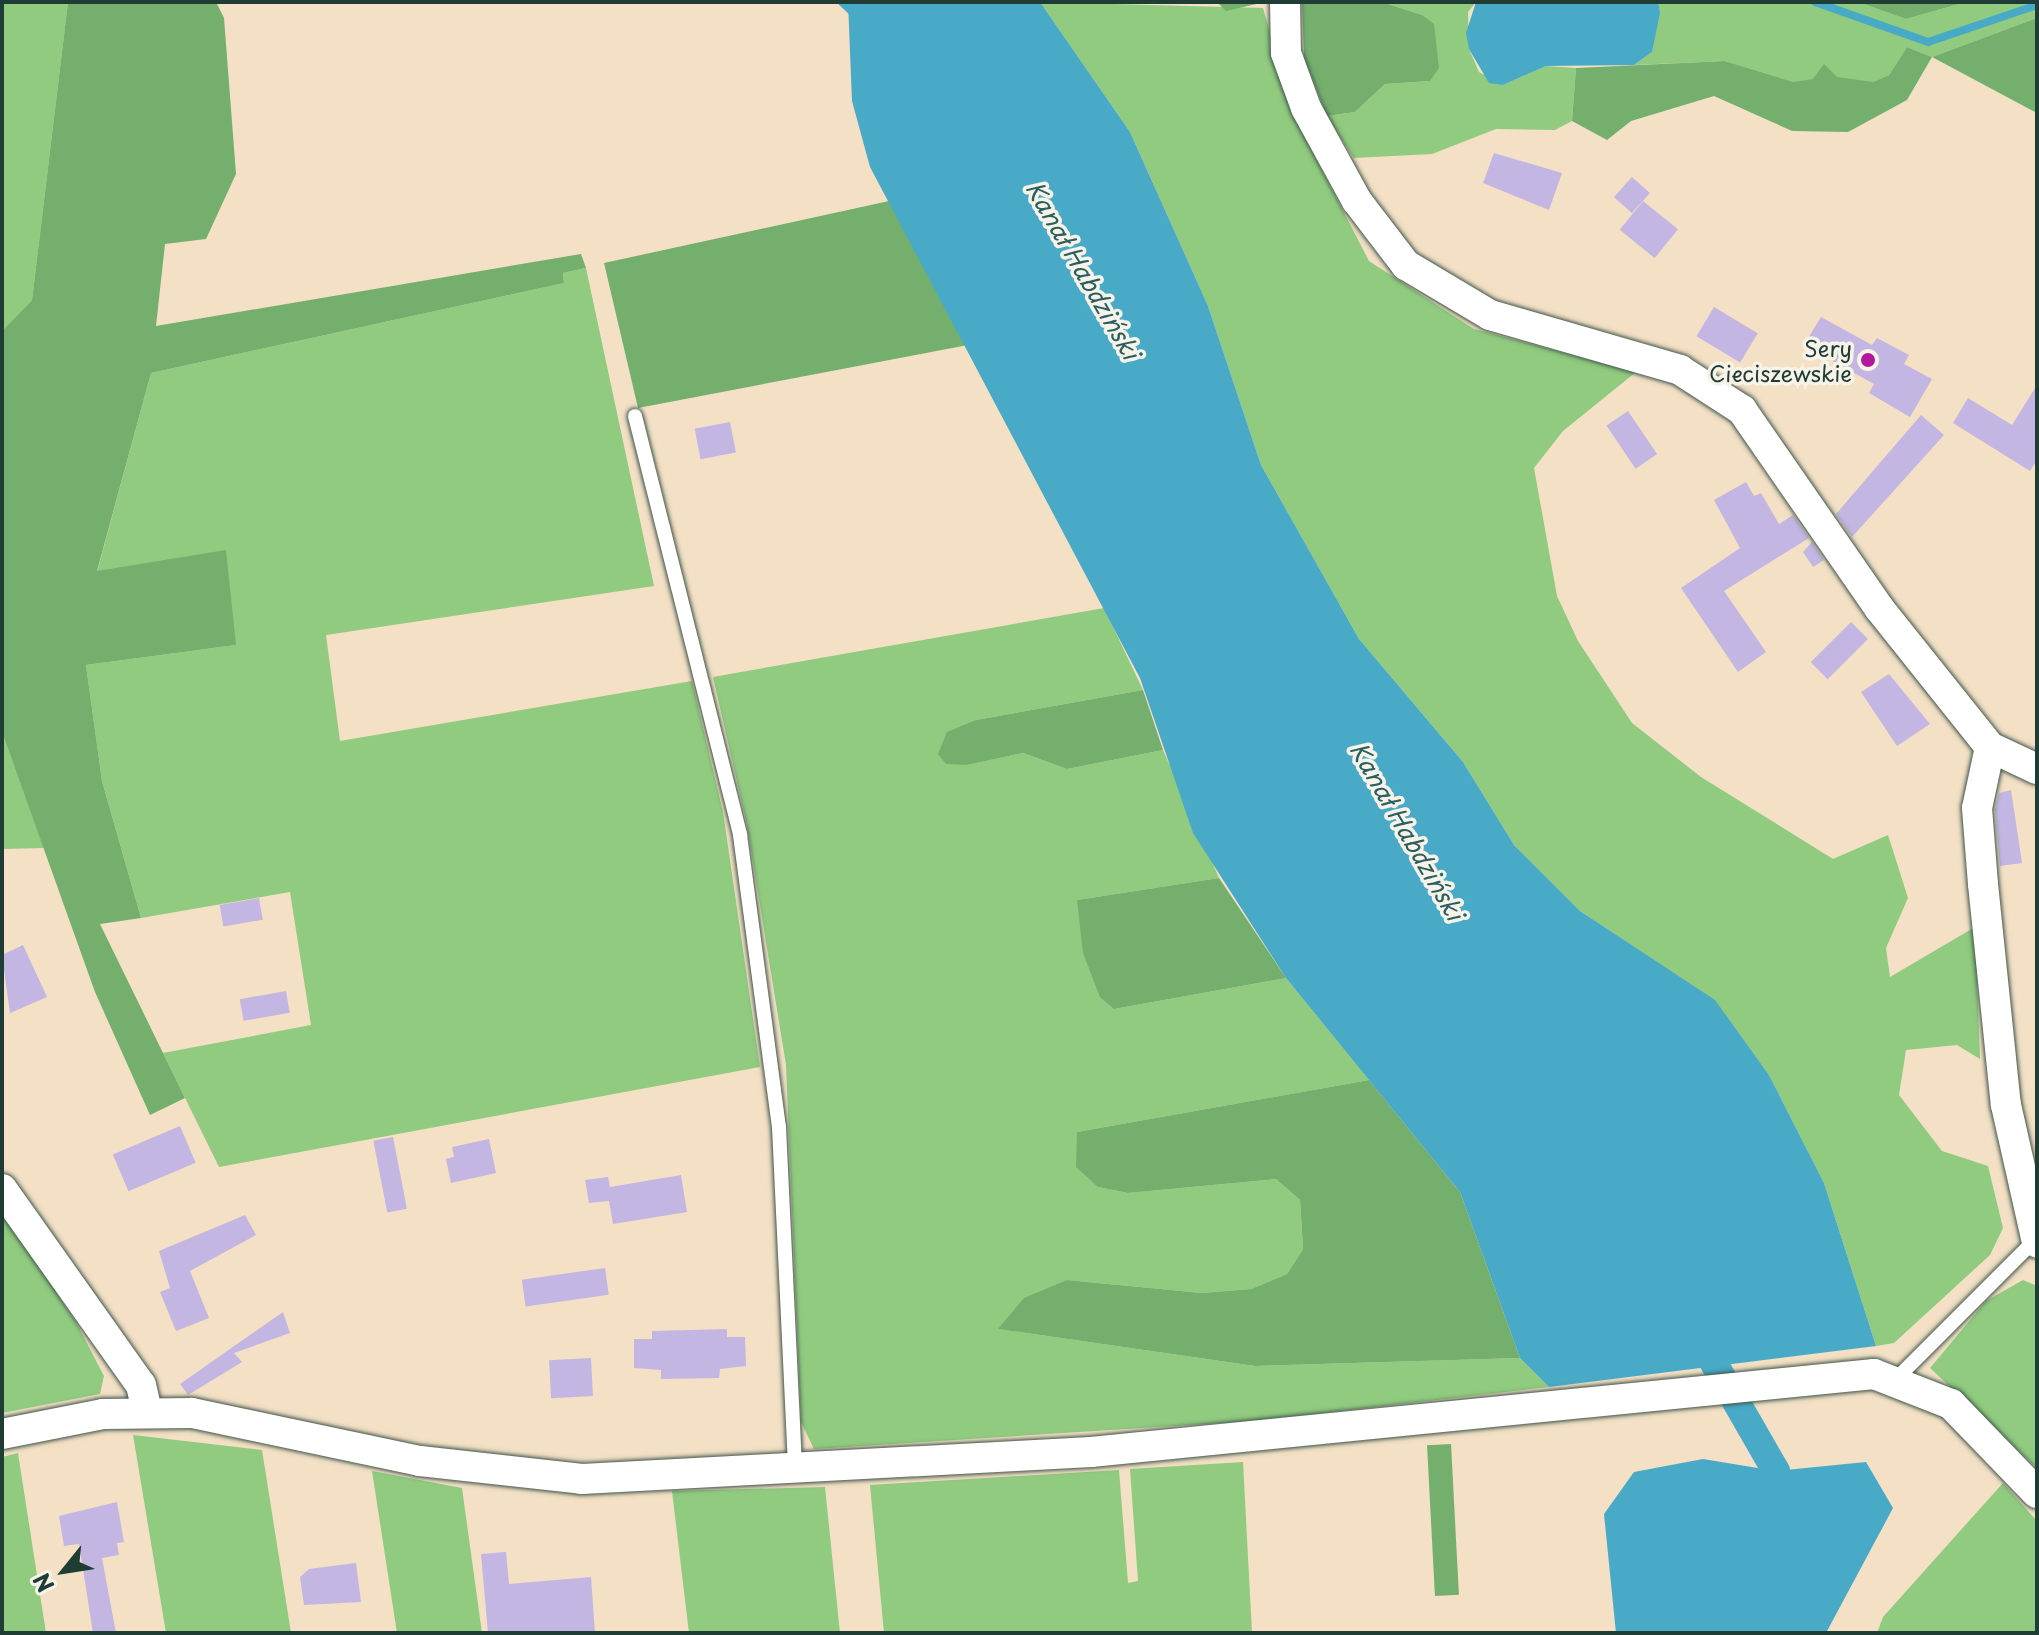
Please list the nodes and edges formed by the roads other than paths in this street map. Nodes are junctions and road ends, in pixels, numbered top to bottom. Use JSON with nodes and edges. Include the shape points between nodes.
{"nodes":[{"id":1,"x":1285,"y":2,"type":"edge"},
{"id":2,"x":635,"y":416,"type":"dead end"},
{"id":3,"x":1990,"y":747,"type":"junction"},
{"id":4,"x":2037,"y":769,"type":"edge"},
{"id":5,"x":2,"y":1189,"type":"edge"},
{"id":6,"x":2036,"y":1241,"type":"edge"},
{"id":7,"x":1898,"y":1377,"type":"junction"},
{"id":8,"x":147,"y":1411,"type":"junction"},
{"id":9,"x":2,"y":1434,"type":"edge"},
{"id":10,"x":795,"y":1469,"type":"junction"},
{"id":11,"x":2037,"y":1493,"type":"edge"}],
"edges":[{"from":1,"to":3,"type":"street","via":[[1286,53],[1306,108],[1357,201],[1406,265],[1490,315],[1680,370],[1742,410],[1879,608]]},
{"from":2,"to":10,"type":"lane","via":[[740,835],[779,1127]]},
{"from":3,"to":4,"type":"street"},
{"from":3,"to":6,"type":"street","via":[[1977,808],[1983,884],[2006,1105]]},
{"from":5,"to":8,"type":"street","via":[[141,1385]]},
{"from":6,"to":7,"type":"lane"},
{"from":7,"to":10,"type":"street","via":[[1824,1375],[1588,1404],[1091,1452]]},
{"from":7,"to":11,"type":"street","via":[[1977,1424]]},
{"from":8,"to":9,"type":"street"},
{"from":8,"to":10,"type":"street","via":[[420,1461],[582,1479]]}]}
